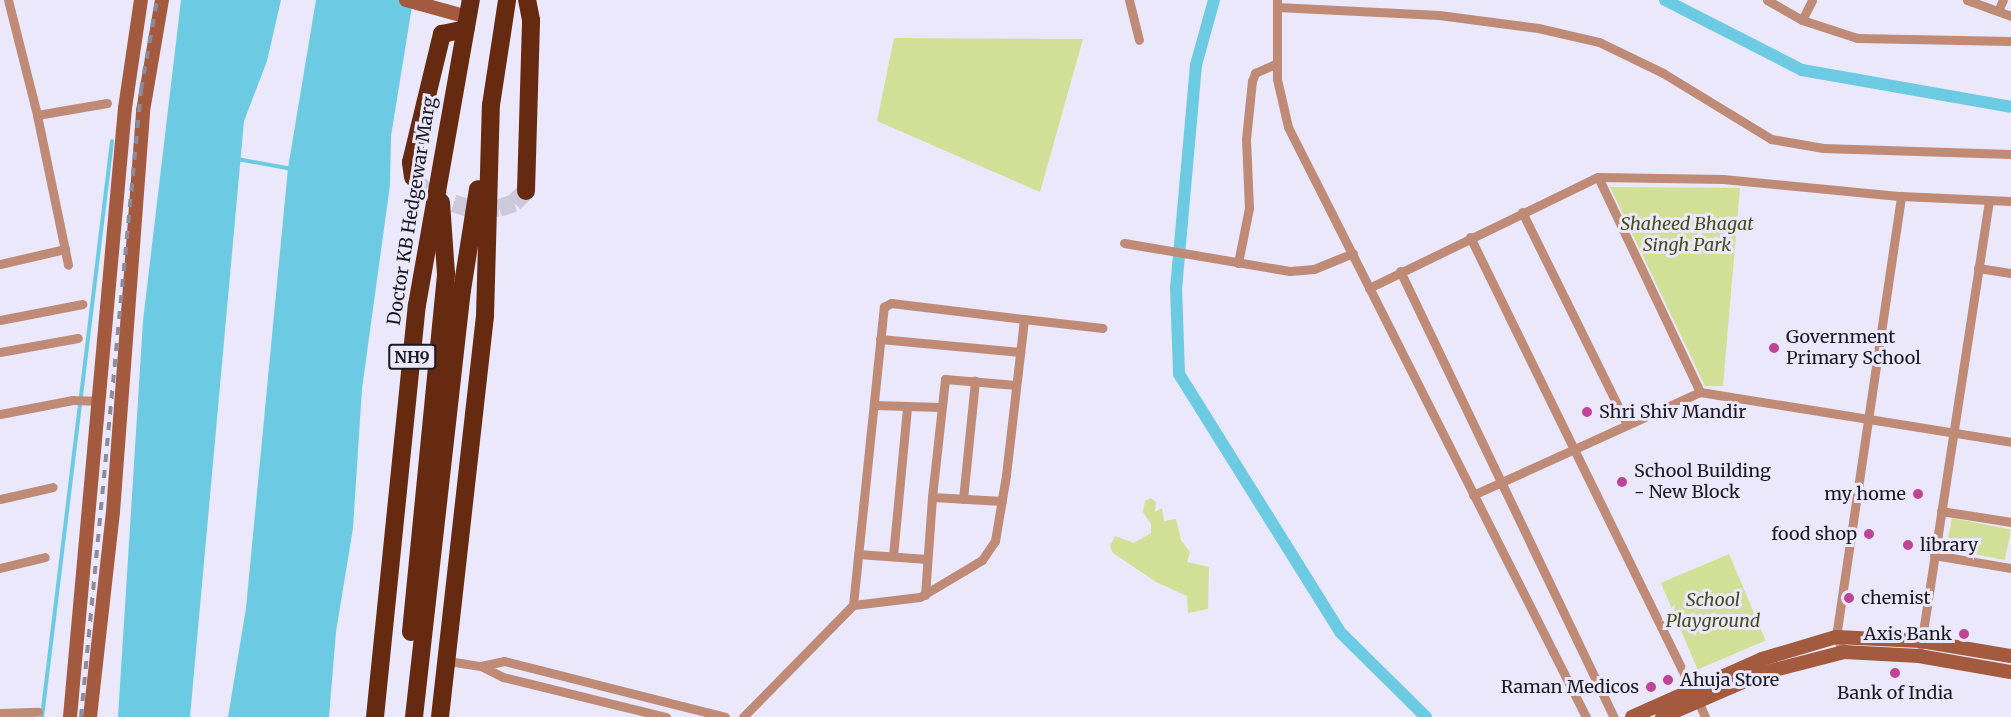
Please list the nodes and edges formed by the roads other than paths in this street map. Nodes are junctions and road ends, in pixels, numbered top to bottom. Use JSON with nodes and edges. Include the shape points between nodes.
{"nodes":[{"id":1,"x":8,"y":0,"type":"edge"},
{"id":2,"x":141,"y":0,"type":"edge"},
{"id":3,"x":162,"y":0,"type":"edge"},
{"id":4,"x":406,"y":0,"type":"edge"},
{"id":5,"x":507,"y":0,"type":"edge"},
{"id":6,"x":527,"y":0,"type":"edge"},
{"id":7,"x":1129,"y":0,"type":"edge"},
{"id":8,"x":1135,"y":0,"type":"edge"},
{"id":9,"x":1767,"y":0,"type":"edge"},
{"id":10,"x":1812,"y":0,"type":"edge"},
{"id":11,"x":1966,"y":0,"type":"edge"},
{"id":12,"x":2003,"y":0,"type":"edge"},
{"id":13,"x":1277,"y":3,"type":"edge"},
{"id":14,"x":1293,"y":4,"type":"edge"},
{"id":15,"x":1132,"y":11,"type":"junction"},
{"id":16,"x":1998,"y":11,"type":"junction"},
{"id":17,"x":468,"y":15,"type":"edge"},
{"id":18,"x":2011,"y":16,"type":"edge"},
{"id":19,"x":1802,"y":20,"type":"junction"},
{"id":20,"x":1139,"y":40,"type":"dead end"},
{"id":21,"x":2011,"y":41,"type":"edge"},
{"id":22,"x":1277,"y":63,"type":"junction"},
{"id":23,"x":107,"y":103,"type":"dead end"},
{"id":24,"x":491,"y":105,"type":"junction"},
{"id":25,"x":37,"y":115,"type":"junction"},
{"id":26,"x":2011,"y":153,"type":"edge"},
{"id":27,"x":438,"y":174,"type":"junction"},
{"id":28,"x":413,"y":177,"type":"dead end"},
{"id":29,"x":1598,"y":177,"type":"junction"},
{"id":30,"x":526,"y":191,"type":"dead end"},
{"id":31,"x":1901,"y":196,"type":"junction"},
{"id":32,"x":1989,"y":201,"type":"junction"},
{"id":33,"x":2011,"y":201,"type":"edge"},
{"id":34,"x":1522,"y":212,"type":"junction"},
{"id":35,"x":1470,"y":237,"type":"junction"},
{"id":36,"x":1124,"y":243,"type":"dead end"},
{"id":37,"x":65,"y":249,"type":"junction"},
{"id":38,"x":1353,"y":253,"type":"junction"},
{"id":39,"x":1234,"y":262,"type":"junction"},
{"id":40,"x":0,"y":264,"type":"edge"},
{"id":41,"x":68,"y":265,"type":"dead end"},
{"id":42,"x":1978,"y":268,"type":"junction"},
{"id":43,"x":1400,"y":272,"type":"junction"},
{"id":44,"x":2011,"y":273,"type":"edge"},
{"id":45,"x":1369,"y":288,"type":"junction"},
{"id":46,"x":82,"y":304,"type":"dead end"},
{"id":47,"x":1024,"y":319,"type":"junction"},
{"id":48,"x":0,"y":320,"type":"edge"},
{"id":49,"x":450,"y":321,"type":"junction"},
{"id":50,"x":1102,"y":328,"type":"dead end"},
{"id":51,"x":78,"y":338,"type":"dead end"},
{"id":52,"x":880,"y":339,"type":"junction"},
{"id":53,"x":0,"y":352,"type":"edge"},
{"id":54,"x":1020,"y":352,"type":"junction"},
{"id":55,"x":975,"y":381,"type":"junction"},
{"id":56,"x":1016,"y":385,"type":"junction"},
{"id":57,"x":1700,"y":393,"type":"junction"},
{"id":58,"x":100,"y":401,"type":"junction"},
{"id":59,"x":874,"y":405,"type":"junction"},
{"id":60,"x":907,"y":406,"type":"junction"},
{"id":61,"x":941,"y":407,"type":"junction"},
{"id":62,"x":0,"y":414,"type":"edge"},
{"id":63,"x":1867,"y":420,"type":"junction"},
{"id":64,"x":1627,"y":424,"type":"junction"},
{"id":65,"x":1953,"y":433,"type":"junction"},
{"id":66,"x":2011,"y":442,"type":"edge"},
{"id":67,"x":1575,"y":447,"type":"junction"},
{"id":68,"x":1500,"y":483,"type":"junction"},
{"id":69,"x":53,"y":487,"type":"dead end"},
{"id":70,"x":1473,"y":495,"type":"junction"},
{"id":71,"x":932,"y":497,"type":"junction"},
{"id":72,"x":0,"y":499,"type":"edge"},
{"id":73,"x":963,"y":499,"type":"junction"},
{"id":74,"x":1002,"y":501,"type":"junction"},
{"id":75,"x":1941,"y":511,"type":"junction"},
{"id":76,"x":2011,"y":522,"type":"edge"},
{"id":77,"x":1938,"y":531,"type":"junction"},
{"id":78,"x":1949,"y":533,"type":"dead end"},
{"id":79,"x":858,"y":554,"type":"junction"},
{"id":80,"x":1934,"y":555,"type":"junction"},
{"id":81,"x":893,"y":556,"type":"junction"},
{"id":82,"x":45,"y":557,"type":"dead end"},
{"id":83,"x":927,"y":559,"type":"junction"},
{"id":84,"x":0,"y":568,"type":"edge"},
{"id":85,"x":2011,"y":568,"type":"edge"},
{"id":86,"x":925,"y":595,"type":"junction"},
{"id":87,"x":853,"y":605,"type":"junction"},
{"id":88,"x":1836,"y":637,"type":"junction"},
{"id":89,"x":1921,"y":641,"type":"junction"},
{"id":90,"x":1844,"y":652,"type":"junction"},
{"id":91,"x":1919,"y":656,"type":"junction"},
{"id":92,"x":2011,"y":656,"type":"edge"},
{"id":93,"x":448,"y":661,"type":"junction"},
{"id":94,"x":481,"y":666,"type":"junction"},
{"id":95,"x":2011,"y":672,"type":"edge"},
{"id":96,"x":1691,"y":688,"type":"junction"},
{"id":97,"x":378,"y":689,"type":"junction"},
{"id":98,"x":1698,"y":701,"type":"junction"},
{"id":99,"x":38,"y":712,"type":"dead end"},
{"id":100,"x":0,"y":713,"type":"edge"},
{"id":101,"x":70,"y":717,"type":"edge"},
{"id":102,"x":90,"y":717,"type":"edge"},
{"id":103,"x":375,"y":717,"type":"edge"},
{"id":104,"x":387,"y":717,"type":"edge"},
{"id":105,"x":403,"y":717,"type":"edge"},
{"id":106,"x":414,"y":717,"type":"edge"},
{"id":107,"x":440,"y":717,"type":"edge"},
{"id":108,"x":666,"y":717,"type":"edge"},
{"id":109,"x":725,"y":717,"type":"edge"},
{"id":110,"x":743,"y":717,"type":"edge"},
{"id":111,"x":1586,"y":717,"type":"edge"},
{"id":112,"x":1614,"y":717,"type":"edge"},
{"id":113,"x":1632,"y":717,"type":"edge"},
{"id":114,"x":1662,"y":717,"type":"edge"},
{"id":115,"x":1705,"y":717,"type":"edge"}],
"edges":[{"from":1,"to":25,"type":"street"},
{"from":2,"to":58,"type":"main road","via":[[123,119]]},
{"from":3,"to":102,"type":"main road","via":[[143,111],[113,512]]},
{"from":4,"to":17,"type":"main road"},
{"from":5,"to":24,"type":"highway"},
{"from":6,"to":30,"type":"highway","via":[[531,20]]},
{"from":7,"to":15,"type":"street"},
{"from":8,"to":15,"type":"street"},
{"from":9,"to":19,"type":"street"},
{"from":10,"to":19,"type":"street"},
{"from":11,"to":16,"type":"street"},
{"from":12,"to":16,"type":"street"},
{"from":13,"to":14,"type":"street"},
{"from":13,"to":22,"type":"street"},
{"from":14,"to":26,"type":"street","via":[[1439,15],[1538,28],[1599,42],[1664,73],[1771,139],[1823,148]]},
{"from":15,"to":20,"type":"street"},
{"from":16,"to":18,"type":"street"},
{"from":17,"to":27,"type":"highway","name":"Doctor KB Hedgewar Marg","number":"NH9"},
{"from":17,"to":28,"type":"highway","via":[[442,34],[411,162]]},
{"from":19,"to":21,"type":"street","via":[[1857,38]]},
{"from":22,"to":38,"type":"street","via":[[1281,105],[1288,127]]},
{"from":22,"to":39,"type":"street","via":[[1255,73],[1252,81],[1246,139],[1249,208]]},
{"from":23,"to":25,"type":"street"},
{"from":24,"to":49,"type":"highway"},
{"from":24,"to":93,"type":"highway","via":[[485,316]]},
{"from":25,"to":37,"type":"street"},
{"from":27,"to":49,"type":"highway"},
{"from":27,"to":97,"type":"highway","name":"Doctor KB Hedgewar Marg","number":"NH9","via":[[417,305]]},
{"from":29,"to":31,"type":"street","via":[[1723,179]]},
{"from":29,"to":34,"type":"street"},
{"from":29,"to":57,"type":"street"},
{"from":31,"to":32,"type":"street"},
{"from":31,"to":63,"type":"street"},
{"from":32,"to":33,"type":"street"},
{"from":32,"to":42,"type":"street"},
{"from":34,"to":35,"type":"street"},
{"from":34,"to":64,"type":"street"},
{"from":35,"to":43,"type":"street"},
{"from":35,"to":67,"type":"street"},
{"from":36,"to":39,"type":"street"},
{"from":37,"to":40,"type":"street"},
{"from":37,"to":41,"type":"street"},
{"from":38,"to":39,"type":"street","via":[[1302,272]]},
{"from":38,"to":45,"type":"street"},
{"from":42,"to":44,"type":"street"},
{"from":42,"to":65,"type":"street"},
{"from":43,"to":45,"type":"street"},
{"from":43,"to":68,"type":"street"},
{"from":45,"to":70,"type":"street"},
{"from":46,"to":48,"type":"street"},
{"from":47,"to":50,"type":"street"},
{"from":47,"to":52,"type":"street","via":[[891,303],[884,307]]},
{"from":47,"to":54,"type":"street"},
{"from":49,"to":105,"type":"highway"},
{"from":49,"to":106,"type":"highway"},
{"from":51,"to":53,"type":"street"},
{"from":52,"to":54,"type":"street"},
{"from":52,"to":59,"type":"street"},
{"from":54,"to":56,"type":"street"},
{"from":55,"to":56,"type":"street"},
{"from":55,"to":61,"type":"street","via":[[945,379]]},
{"from":55,"to":73,"type":"street"},
{"from":56,"to":74,"type":"street"},
{"from":57,"to":63,"type":"street"},
{"from":57,"to":64,"type":"street"},
{"from":58,"to":62,"type":"street","via":[[74,400]]},
{"from":58,"to":101,"type":"main road"},
{"from":59,"to":60,"type":"street"},
{"from":59,"to":79,"type":"street"},
{"from":60,"to":61,"type":"street"},
{"from":60,"to":81,"type":"street"},
{"from":61,"to":71,"type":"street"},
{"from":63,"to":65,"type":"street"},
{"from":63,"to":88,"type":"street"},
{"from":64,"to":67,"type":"street"},
{"from":65,"to":66,"type":"street"},
{"from":65,"to":75,"type":"street"},
{"from":67,"to":68,"type":"street"},
{"from":67,"to":96,"type":"street"},
{"from":68,"to":70,"type":"street"},
{"from":68,"to":112,"type":"street"},
{"from":69,"to":72,"type":"street"},
{"from":70,"to":111,"type":"street"},
{"from":71,"to":73,"type":"street"},
{"from":71,"to":83,"type":"street"},
{"from":73,"to":74,"type":"street"},
{"from":74,"to":86,"type":"street","via":[[989,552]]},
{"from":75,"to":76,"type":"street"},
{"from":75,"to":77,"type":"street"},
{"from":77,"to":78,"type":"street"},
{"from":77,"to":80,"type":"street"},
{"from":79,"to":81,"type":"street"},
{"from":79,"to":87,"type":"street"},
{"from":80,"to":85,"type":"street"},
{"from":80,"to":89,"type":"street"},
{"from":81,"to":83,"type":"street"},
{"from":82,"to":84,"type":"street"},
{"from":83,"to":86,"type":"street"},
{"from":86,"to":87,"type":"street"},
{"from":87,"to":110,"type":"street"},
{"from":88,"to":89,"type":"main road"},
{"from":88,"to":90,"type":"street"},
{"from":88,"to":96,"type":"main road","via":[[1762,659]]},
{"from":89,"to":91,"type":"street"},
{"from":89,"to":92,"type":"main road"},
{"from":90,"to":91,"type":"main road"},
{"from":90,"to":98,"type":"main road","via":[[1766,672]]},
{"from":91,"to":95,"type":"main road"},
{"from":93,"to":94,"type":"street"},
{"from":93,"to":107,"type":"highway"},
{"from":94,"to":108,"type":"street","via":[[503,677]]},
{"from":94,"to":109,"type":"street","via":[[504,662]]},
{"from":96,"to":113,"type":"main road"},
{"from":97,"to":103,"type":"highway","name":"Doctor KB Hedgewar Marg","number":"NH9"},
{"from":97,"to":104,"type":"highway"},
{"from":98,"to":114,"type":"main road"},
{"from":98,"to":115,"type":"street"},
{"from":99,"to":100,"type":"street"}]}
